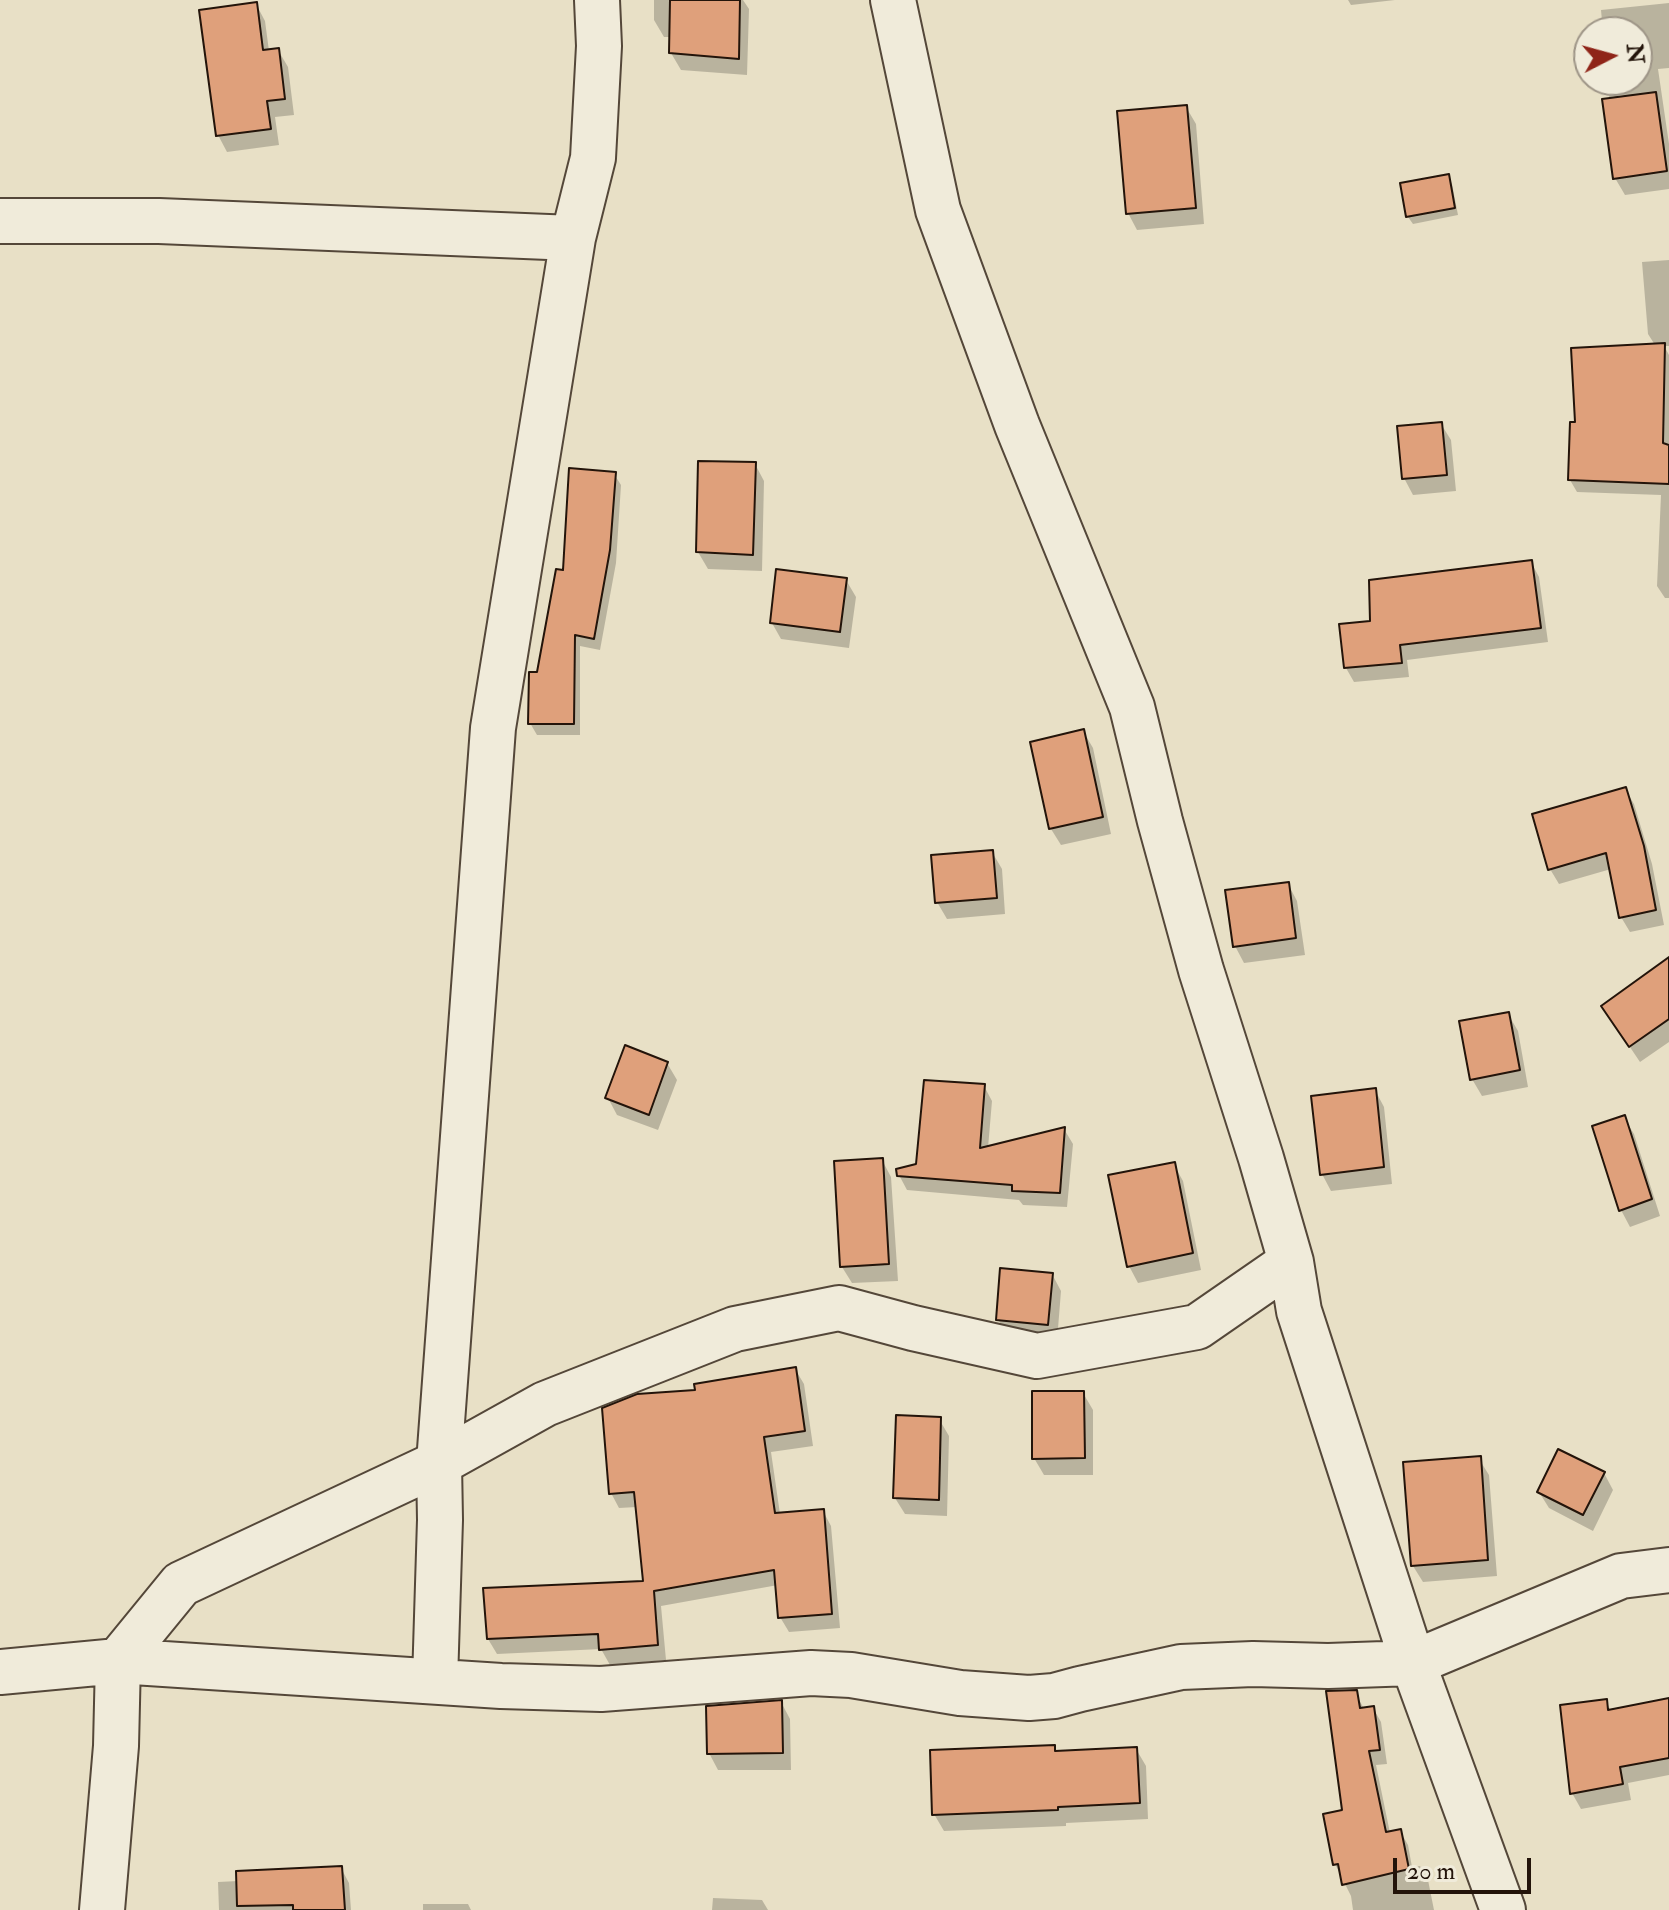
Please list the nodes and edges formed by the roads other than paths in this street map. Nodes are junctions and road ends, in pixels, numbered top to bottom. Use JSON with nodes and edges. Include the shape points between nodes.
{"nodes":[{"id":1,"x":597,"y":0,"type":"edge"},
{"id":2,"x":893,"y":0,"type":"edge"},
{"id":3,"x":0,"y":221,"type":"edge"},
{"id":4,"x":573,"y":238,"type":"junction"},
{"id":5,"x":1291,"y":1262,"type":"junction"},
{"id":6,"x":439,"y":1463,"type":"junction"},
{"id":7,"x":1669,"y":1570,"type":"edge"},
{"id":8,"x":118,"y":1661,"type":"junction"},
{"id":9,"x":1413,"y":1663,"type":"junction"},
{"id":10,"x":0,"y":1672,"type":"edge"},
{"id":11,"x":435,"y":1681,"type":"junction"},
{"id":12,"x":102,"y":1910,"type":"edge"},
{"id":13,"x":1503,"y":1910,"type":"edge"}],
"edges":[{"from":1,"to":4,"type":"street","via":[[593,158]]},
{"from":2,"to":5,"type":"street","via":[[938,210],[1017,425],[1132,707],[1201,970]]},
{"from":3,"to":4,"type":"street","via":[[159,221]]},
{"from":4,"to":6,"type":"street","via":[[493,728]]},
{"from":5,"to":6,"type":"street","via":[[1197,1327],[1037,1356],[839,1308],[735,1329],[545,1404]]},
{"from":5,"to":9,"type":"street","via":[[1299,1311]]},
{"from":6,"to":8,"type":"street","via":[[181,1584]]},
{"from":6,"to":11,"type":"street"},
{"from":7,"to":9,"type":"street","via":[[1621,1576]]},
{"from":8,"to":10,"type":"street"},
{"from":8,"to":11,"type":"street"},
{"from":8,"to":12,"type":"street"},
{"from":9,"to":11,"type":"street","via":[[1181,1667],[1029,1698],[811,1673],[601,1689]]},
{"from":9,"to":13,"type":"street"}]}
